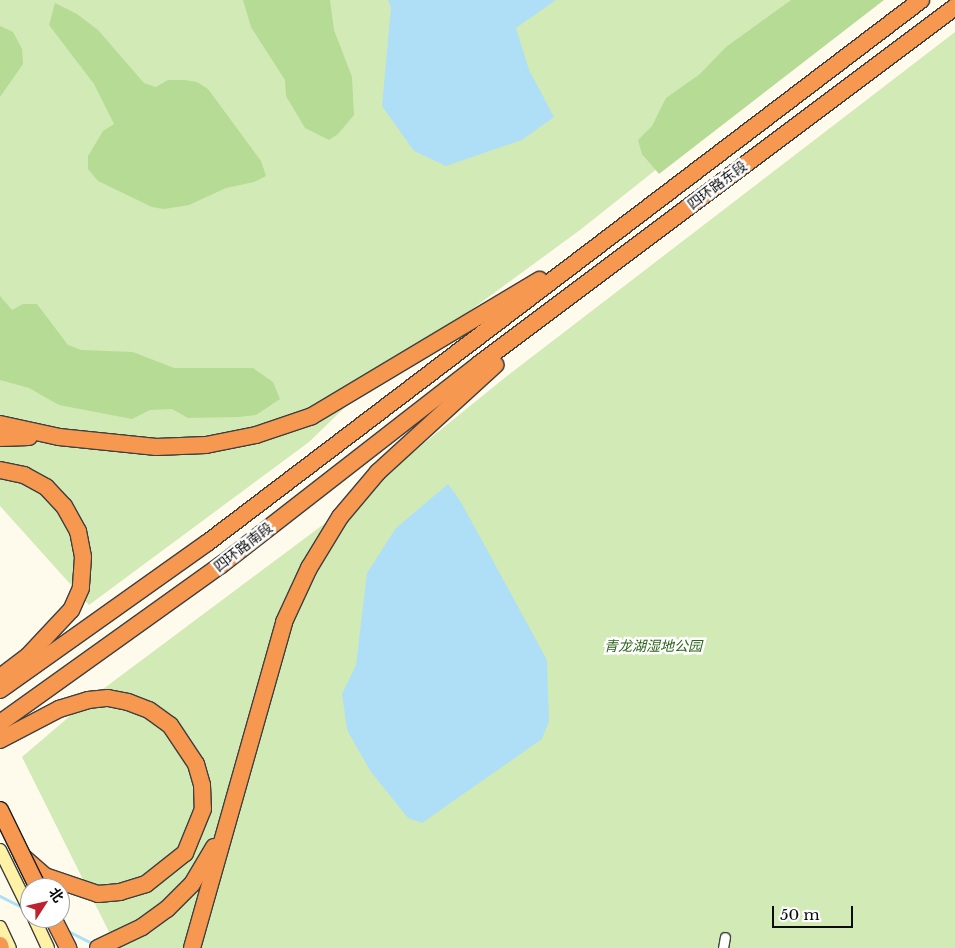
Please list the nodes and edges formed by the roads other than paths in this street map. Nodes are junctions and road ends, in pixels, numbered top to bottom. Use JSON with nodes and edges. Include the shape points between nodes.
{"nodes":[{"id":1,"x":921,"y":0,"type":"edge"},
{"id":2,"x":955,"y":7,"type":"edge"},
{"id":3,"x":605,"y":240,"type":"junction"},
{"id":4,"x":467,"y":346,"type":"joint"},
{"id":5,"x":483,"y":368,"type":"junction"},
{"id":6,"x":0,"y":424,"type":"edge"},
{"id":7,"x":59,"y":437,"type":"junction"},
{"id":8,"x":0,"y":438,"type":"edge"},
{"id":9,"x":0,"y":470,"type":"edge"},
{"id":10,"x":28,"y":664,"type":"junction"},
{"id":11,"x":0,"y":677,"type":"edge"},
{"id":12,"x":0,"y":690,"type":"edge"},
{"id":13,"x":0,"y":723,"type":"edge"},
{"id":14,"x":0,"y":740,"type":"edge"},
{"id":15,"x":0,"y":810,"type":"edge"},
{"id":16,"x":0,"y":822,"type":"edge"},
{"id":17,"x":224,"y":832,"type":"junction"},
{"id":18,"x":7,"y":850,"type":"edge"},
{"id":19,"x":25,"y":878,"type":"edge"},
{"id":20,"x":33,"y":878,"type":"edge"},
{"id":21,"x":20,"y":884,"type":"edge"},
{"id":22,"x":0,"y":927,"type":"edge"},
{"id":23,"x":39,"y":928,"type":"edge"},
{"id":24,"x":51,"y":928,"type":"edge"},
{"id":25,"x":58,"y":928,"type":"edge"},
{"id":26,"x":725,"y":937,"type":"dead end"},
{"id":27,"x":10,"y":948,"type":"edge"},
{"id":28,"x":48,"y":948,"type":"edge"},
{"id":29,"x":60,"y":948,"type":"edge"},
{"id":30,"x":68,"y":948,"type":"edge"},
{"id":31,"x":98,"y":948,"type":"edge"},
{"id":32,"x":192,"y":948,"type":"edge"},
{"id":33,"x":723,"y":948,"type":"edge"}],
"edges":[{"from":1,"to":3,"type":"highway","name":"四环路东段"},
{"from":2,"to":5,"type":"highway","name":"四环路东段","via":[[618,260]]},
{"from":3,"to":4,"type":"highway","name":"四环路东段"},
{"from":3,"to":7,"type":"highway","via":[[312,416],[256,435],[206,444],[156,447]]},
{"from":4,"to":10,"type":"highway","name":"四环路南段","via":[[207,543]]},
{"from":5,"to":13,"type":"highway","name":"四环路南段","via":[[221,565]]},
{"from":5,"to":17,"type":"highway","via":[[378,472],[340,516],[309,568],[284,622]]},
{"from":6,"to":7,"type":"highway"},
{"from":7,"to":8,"type":"highway"},
{"from":9,"to":10,"type":"highway","via":[[24,475],[46,487],[64,506],[78,530],[83,557],[81,588],[71,610]]},
{"from":10,"to":11,"type":"highway"},
{"from":10,"to":12,"type":"highway","name":"四环路南段"},
{"from":14,"to":18,"type":"highway","via":[[59,709],[108,698],[149,710],[170,725],[196,764],[202,785],[203,809],[185,853],[146,884],[120,892],[98,894],[45,876]]},
{"from":15,"to":20,"type":"highway","bridge":true},
{"from":16,"to":18,"type":"highway"},
{"from":17,"to":31,"type":"highway","via":[[192,884],[167,909],[142,928]]},
{"from":17,"to":32,"type":"highway"},
{"from":18,"to":19,"type":"highway"},
{"from":18,"to":21,"type":"main road"},
{"from":22,"to":27,"type":"main road"},
{"from":23,"to":28,"type":"main road"},
{"from":24,"to":29,"type":"highway"},
{"from":25,"to":30,"type":"highway"},
{"from":26,"to":33,"type":"street"}]}
